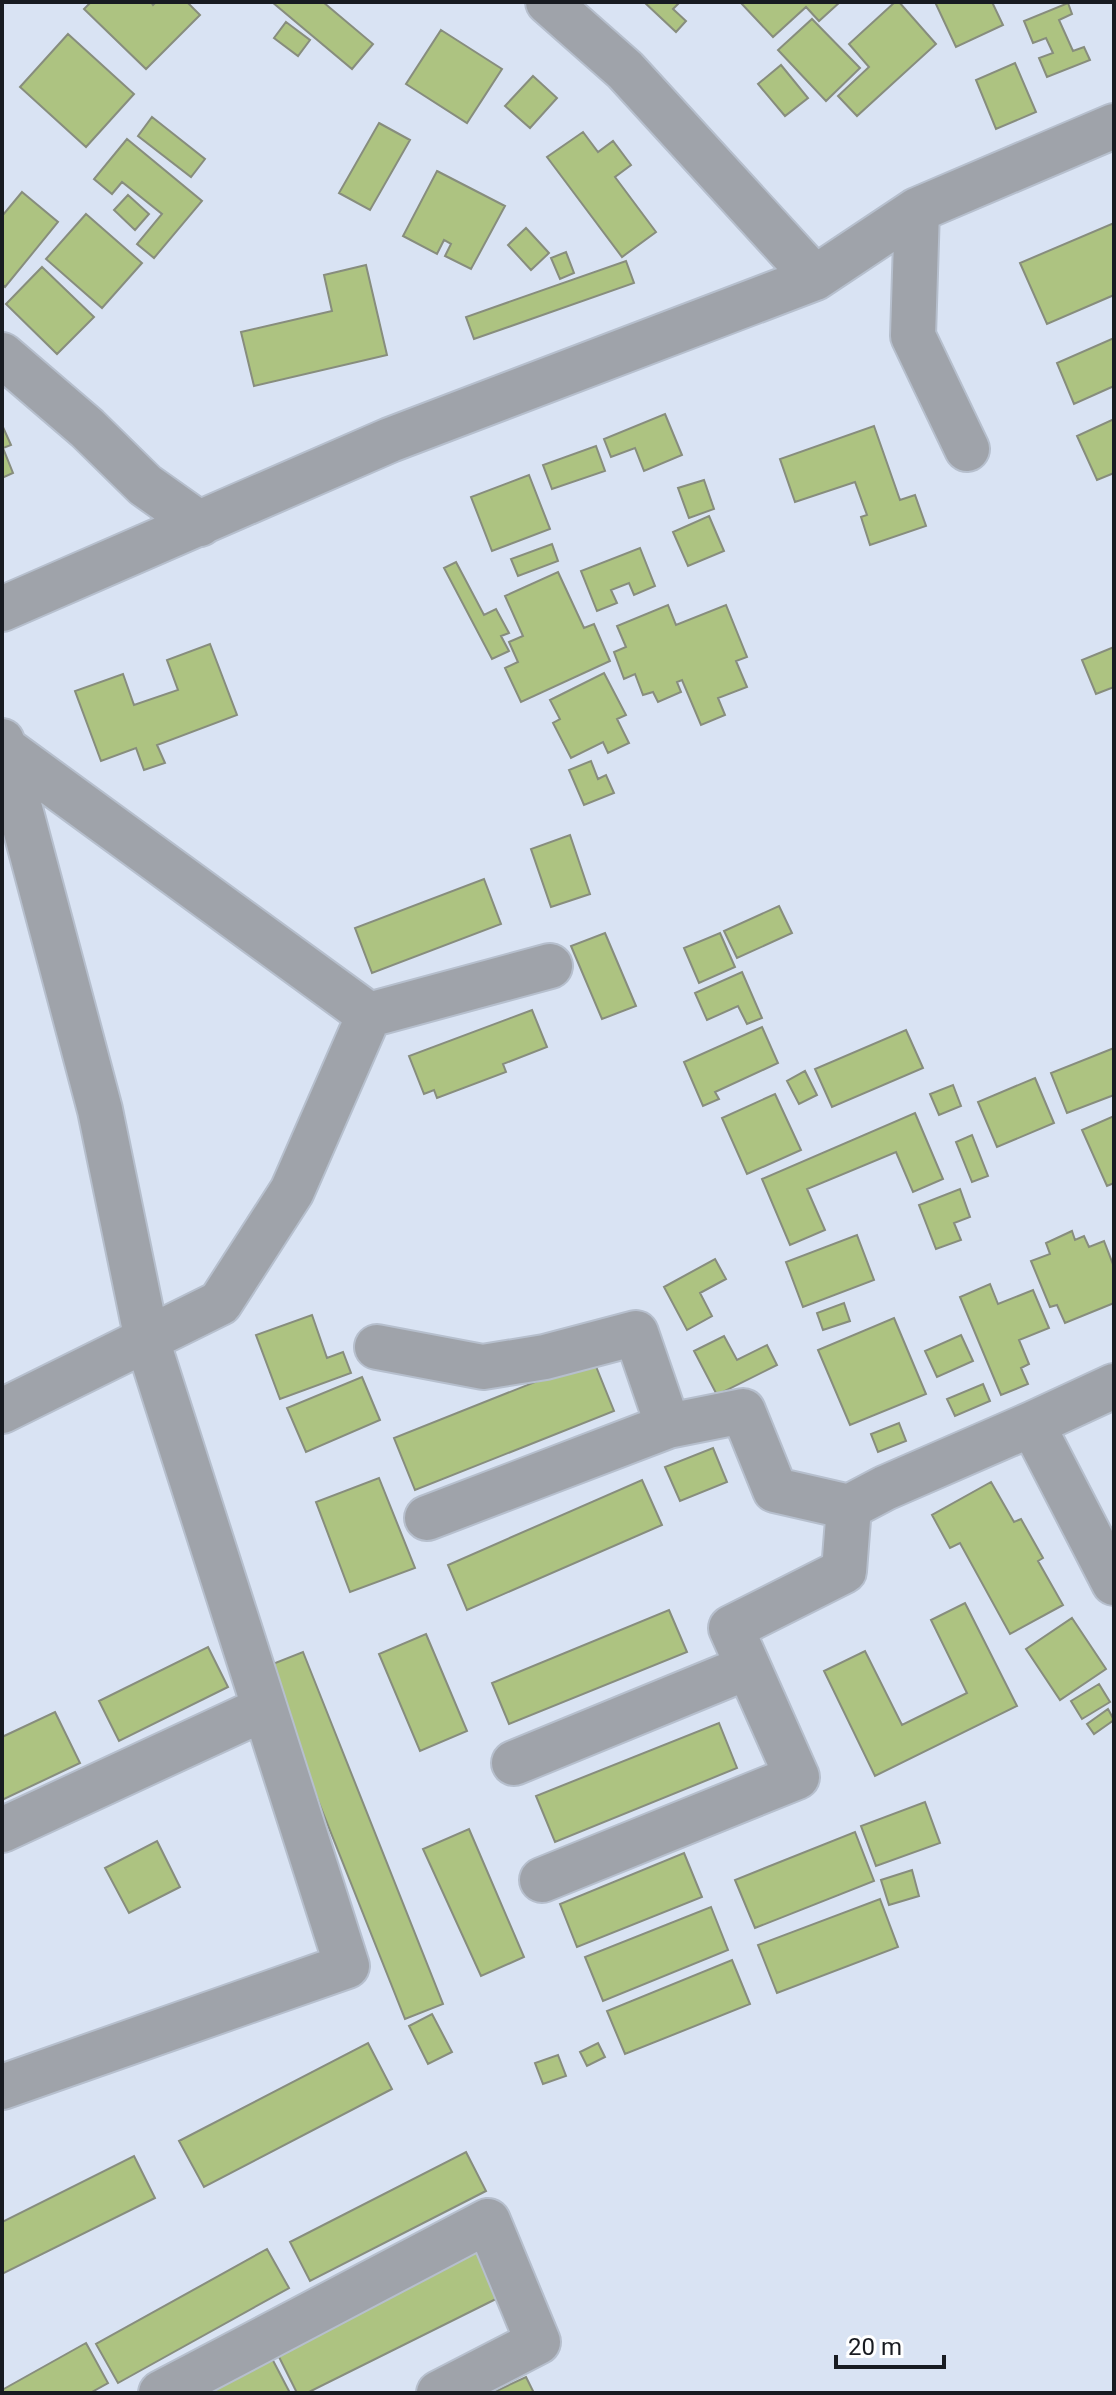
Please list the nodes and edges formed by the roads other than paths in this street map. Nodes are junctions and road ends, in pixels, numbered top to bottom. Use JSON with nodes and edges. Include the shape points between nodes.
{"nodes":[{"id":1,"x":548,"y":2,"type":"edge"},
{"id":2,"x":1114,"y":126,"type":"edge"},
{"id":3,"x":917,"y":210,"type":"junction"},
{"id":4,"x":815,"y":278,"type":"junction"},
{"id":5,"x":2,"y":355,"type":"edge"},
{"id":6,"x":967,"y":449,"type":"dead end"},
{"id":7,"x":200,"y":524,"type":"junction"},
{"id":8,"x":2,"y":609,"type":"edge"},
{"id":9,"x":4,"y":745,"type":"edge"},
{"id":10,"x":550,"y":966,"type":"dead end"},
{"id":11,"x":369,"y":1015,"type":"junction"},
{"id":12,"x":147,"y":1340,"type":"junction"},
{"id":13,"x":377,"y":1347,"type":"dead end"},
{"id":14,"x":1114,"y":1386,"type":"edge"},
{"id":15,"x":2,"y":1411,"type":"edge"},
{"id":16,"x":1032,"y":1424,"type":"junction"},
{"id":17,"x":668,"y":1426,"type":"junction"},
{"id":18,"x":849,"y":1507,"type":"junction"},
{"id":19,"x":427,"y":1518,"type":"dead end"},
{"id":20,"x":1114,"y":1583,"type":"edge"},
{"id":21,"x":748,"y":1667,"type":"junction"},
{"id":22,"x":263,"y":1709,"type":"junction"},
{"id":23,"x":514,"y":1763,"type":"dead end"},
{"id":24,"x":2,"y":1830,"type":"edge"},
{"id":25,"x":542,"y":1880,"type":"dead end"},
{"id":26,"x":2,"y":2087,"type":"edge"},
{"id":27,"x":161,"y":2393,"type":"edge"},
{"id":28,"x":439,"y":2393,"type":"edge"}],
"edges":[{"from":1,"to":4,"type":"street","via":[[625,70]]},
{"from":2,"to":3,"type":"street"},
{"from":3,"to":4,"type":"street"},
{"from":3,"to":6,"type":"street","via":[[913,336]]},
{"from":4,"to":7,"type":"street","via":[[390,440]]},
{"from":5,"to":7,"type":"street","via":[[145,485]]},
{"from":7,"to":8,"type":"street"},
{"from":9,"to":11,"type":"street"},
{"from":9,"to":12,"type":"street","via":[[100,1110]]},
{"from":10,"to":11,"type":"street"},
{"from":11,"to":12,"type":"street","via":[[292,1191],[220,1303]]},
{"from":12,"to":15,"type":"street"},
{"from":12,"to":22,"type":"street"},
{"from":13,"to":17,"type":"street","via":[[483,1367],[636,1333]]},
{"from":14,"to":16,"type":"street"},
{"from":16,"to":18,"type":"street"},
{"from":16,"to":20,"type":"street"},
{"from":17,"to":18,"type":"street","via":[[743,1411],[775,1490]]},
{"from":17,"to":19,"type":"street"},
{"from":18,"to":21,"type":"street","via":[[844,1571],[731,1628]]},
{"from":21,"to":23,"type":"street"},
{"from":21,"to":25,"type":"street","via":[[797,1777]]},
{"from":22,"to":24,"type":"street"},
{"from":22,"to":26,"type":"street","via":[[347,1966]]},
{"from":27,"to":28,"type":"street","via":[[488,2221],[538,2342]]}]}
